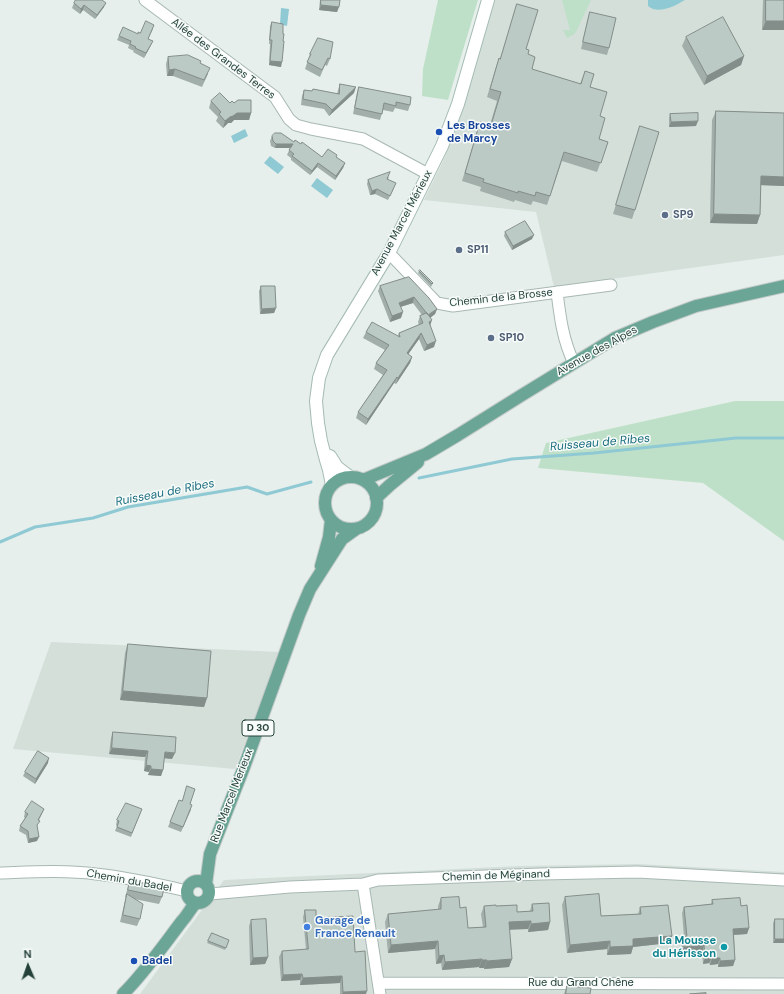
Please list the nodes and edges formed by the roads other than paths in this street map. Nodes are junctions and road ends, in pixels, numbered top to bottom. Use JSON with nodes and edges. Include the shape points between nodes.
{"nodes":[{"id":1,"x":145,"y":0,"type":"edge"},
{"id":2,"x":488,"y":0,"type":"edge"},
{"id":3,"x":428,"y":174,"type":"junction"},
{"id":4,"x":389,"y":253,"type":"junction"},
{"id":5,"x":611,"y":285,"type":"dead end"},
{"id":6,"x":784,"y":286,"type":"edge"},
{"id":7,"x":556,"y":292,"type":"junction"},
{"id":8,"x":574,"y":363,"type":"junction"},
{"id":9,"x":321,"y":441,"type":"junction"},
{"id":10,"x":426,"y":454,"type":"junction"},
{"id":11,"x":350,"y":477,"type":"junction"},
{"id":12,"x":363,"y":480,"type":"junction"},
{"id":13,"x":332,"y":485,"type":"junction"},
{"id":14,"x":376,"y":498,"type":"junction"},
{"id":15,"x":331,"y":520,"type":"junction"},
{"id":16,"x":356,"y":528,"type":"junction"},
{"id":17,"x":318,"y":576,"type":"junction"},
{"id":18,"x":0,"y":873,"type":"edge"},
{"id":19,"x":784,"y":880,"type":"edge"},
{"id":20,"x":363,"y":884,"type":"junction"},
{"id":21,"x":208,"y":889,"type":"junction"},
{"id":22,"x":187,"y":891,"type":"junction"},
{"id":23,"x":195,"y":904,"type":"junction"},
{"id":24,"x":379,"y":983,"type":"junction"},
{"id":25,"x":784,"y":984,"type":"edge"},
{"id":26,"x":123,"y":994,"type":"edge"},
{"id":27,"x":380,"y":994,"type":"edge"}],
"edges":[{"from":1,"to":3,"type":"street","name":"Allée des Grandes Terres","via":[[275,96],[296,125],[363,139]]},
{"from":2,"to":3,"type":"main road","name":"Avenue Marcel Mérieux","via":[[458,104]]},
{"from":3,"to":4,"type":"main road","name":"Avenue Marcel Mérieux"},
{"from":4,"to":7,"type":"street","name":"Chemin de la Brosse","via":[[437,303],[453,306]]},
{"from":4,"to":9,"type":"main road","name":"Avenue Marcel Mérieux","via":[[327,355],[319,378],[316,401]]},
{"from":5,"to":7,"type":"street","name":"Chemin de la Brosse"},
{"from":6,"to":8,"type":"main road","name":"Avenue des Alpes","via":[[696,306],[615,338]]},
{"from":7,"to":8,"type":"street","via":[[562,329]]},
{"from":8,"to":10,"type":"main road","name":"Avenue des Alpes"},
{"from":9,"to":11,"type":"main road","name":"Avenue Marcel Mérieux","via":[[337,467]]},
{"from":9,"to":13,"type":"main road","name":"Avenue Marcel Mérieux"},
{"from":10,"to":12,"type":"main road","name":"Avenue des Alpes"},
{"from":10,"to":14,"type":"main road","name":"Avenue des Alpes"},
{"from":11,"to":12,"type":"main road"},
{"from":11,"to":13,"type":"main road","via":[[336,481]]},
{"from":12,"to":14,"type":"main road","via":[[374,491]]},
{"from":13,"to":15,"type":"main road","via":[[325,500],[327,514]]},
{"from":14,"to":16,"type":"main road","via":[[375,512],[371,520]]},
{"from":15,"to":16,"type":"main road","via":[[343,528]]},
{"from":15,"to":17,"type":"main road","name":"Rue Marcel Merieux","number":"D 30"},
{"from":16,"to":17,"type":"main road","name":"Rue Marcel Merieux","number":"D 30","via":[[342,539]]},
{"from":17,"to":21,"type":"main road","name":"Rue Marcel Merieux","number":"D 30","via":[[299,615],[210,854]]},
{"from":18,"to":22,"type":"street","name":"Chemin du Badel","via":[[95,873]]},
{"from":19,"to":20,"type":"street","name":"Chemin de Méginand","via":[[637,872],[378,880]]},
{"from":20,"to":21,"type":"street","name":"Chemin de Méginand"},
{"from":20,"to":24,"type":"street"},
{"from":21,"to":22,"type":"main road","via":[[202,882],[194,882]]},
{"from":21,"to":23,"type":"main road","via":[[206,901]]},
{"from":22,"to":23,"type":"main road","via":[[188,899]]},
{"from":23,"to":26,"type":"main road","via":[[154,959]]},
{"from":24,"to":25,"type":"street","name":"Rue du Grand Chêne"},
{"from":24,"to":27,"type":"street"}]}
